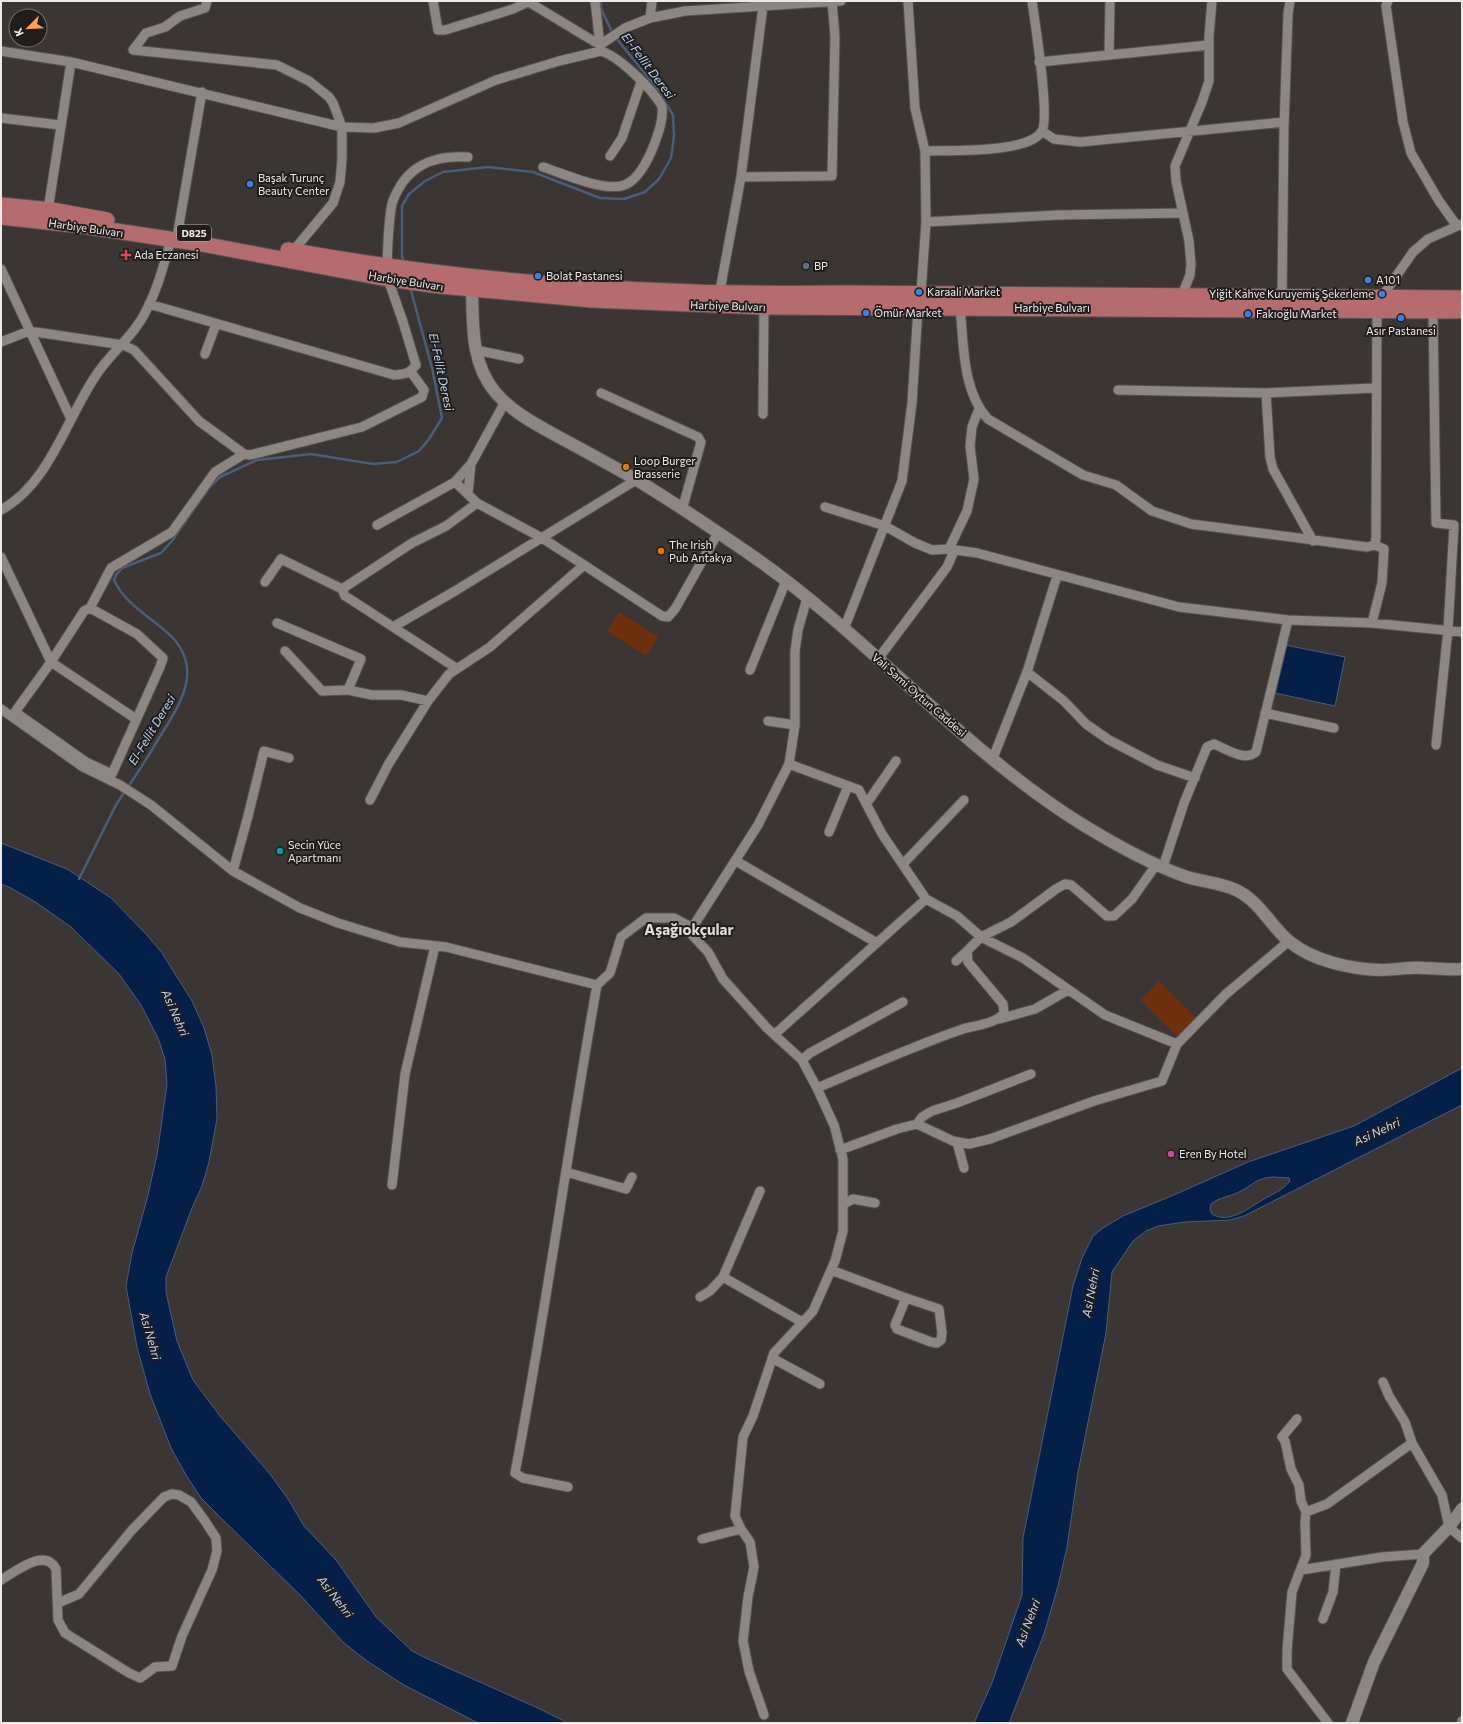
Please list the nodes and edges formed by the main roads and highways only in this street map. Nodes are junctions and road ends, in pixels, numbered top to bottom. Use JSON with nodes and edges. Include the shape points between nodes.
{"nodes":[{"id":1,"x":1,"y":205,"type":"edge"},
{"id":2,"x":1,"y":217,"type":"edge"},
{"id":3,"x":174,"y":236,"type":"junction"},
{"id":4,"x":387,"y":272,"type":"junction"},
{"id":5,"x":432,"y":278,"type":"junction"},
{"id":6,"x":1462,"y":298,"type":"edge"},
{"id":7,"x":719,"y":299,"type":"junction"},
{"id":8,"x":920,"y":301,"type":"junction"},
{"id":9,"x":1379,"y":304,"type":"junction"},
{"id":10,"x":1462,"y":312,"type":"edge"}],
"edges":[{"from":1,"to":3,"type":"main road","name":"Harbiye Bulvarı","number":"D825","via":[[48,210]]},
{"from":2,"to":3,"type":"main road","name":"Harbiye Bulvarı","number":"D825"},
{"from":3,"to":4,"type":"main road","name":"Harbiye Bulvarı","number":"D825"},
{"from":3,"to":4,"type":"main road","name":"Harbiye Bulvarı","number":"D825","via":[[292,251]]},
{"from":4,"to":5,"type":"main road","name":"Harbiye Bulvarı","number":"D825"},
{"from":5,"to":7,"type":"main road","name":"Harbiye Bulvarı","number":"D825","via":[[641,290]]},
{"from":5,"to":7,"type":"main road","name":"Harbiye Bulvarı","number":"D825","via":[[472,290],[592,300]]},
{"from":6,"to":9,"type":"main road","name":"Harbiye Bulvarı","number":"D825"},
{"from":7,"to":8,"type":"main road","name":"Harbiye Bulvarı","number":"D825"},
{"from":8,"to":9,"type":"main road","name":"Harbiye Bulvarı","number":"D825","via":[[1182,295],[1282,297]]},
{"from":8,"to":9,"type":"main road","name":"Harbiye Bulvarı","number":"D825","via":[[960,308]]},
{"from":9,"to":10,"type":"main road","name":"Harbiye Bulvarı","number":"D825"}]}
